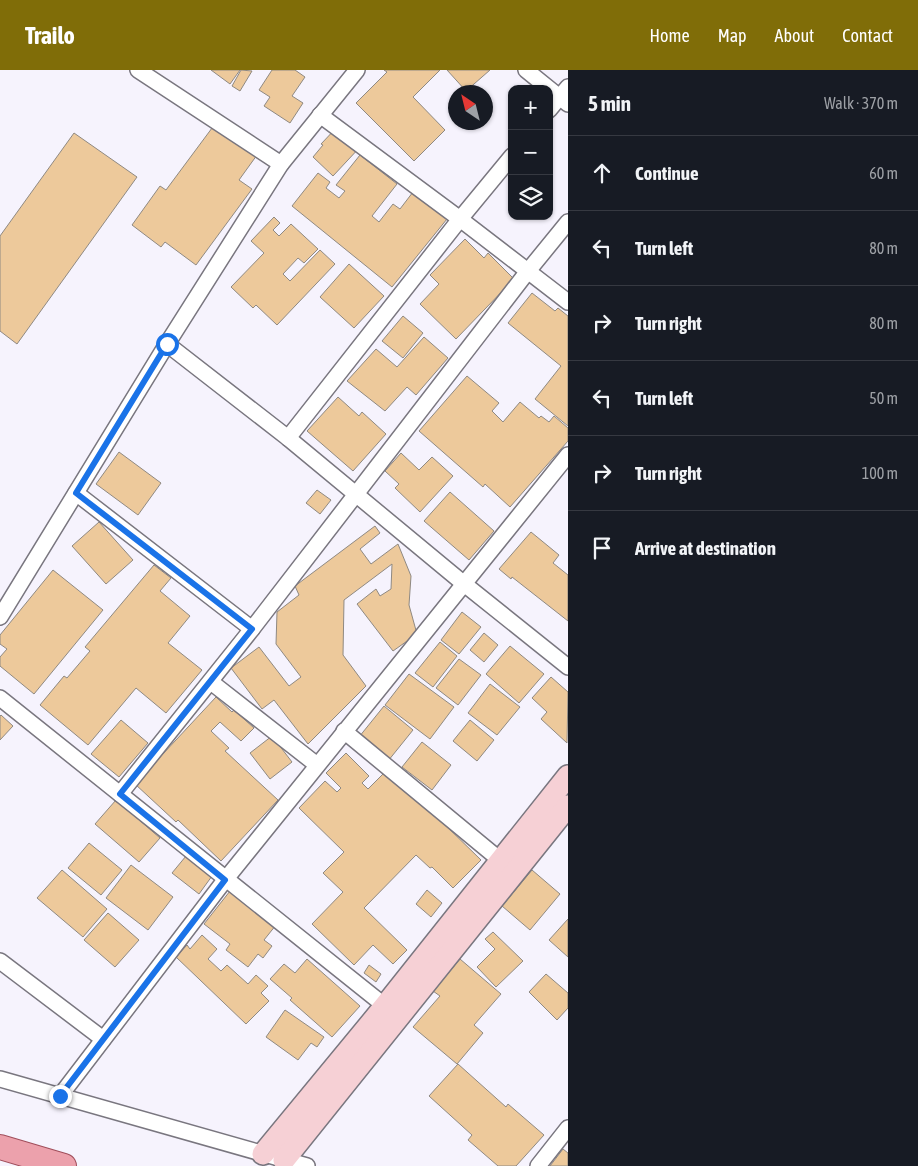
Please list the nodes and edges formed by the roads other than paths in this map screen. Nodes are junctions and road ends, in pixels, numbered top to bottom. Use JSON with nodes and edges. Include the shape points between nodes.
{"nodes":[{"id":1,"x":138,"y":70,"type":"edge"},
{"id":2,"x":357,"y":70,"type":"edge"},
{"id":3,"x":526,"y":70,"type":"edge"},
{"id":4,"x":565,"y":96,"type":"edge"},
{"id":5,"x":553,"y":106,"type":"edge"},
{"id":6,"x":320,"y":115,"type":"junction"},
{"id":7,"x":508,"y":161,"type":"edge"},
{"id":8,"x":280,"y":164,"type":"junction"},
{"id":9,"x":460,"y":219,"type":"junction"},
{"id":10,"x":568,"y":222,"type":"edge"},
{"id":11,"x":528,"y":271,"type":"junction"},
{"id":12,"x":568,"y":302,"type":"edge"},
{"id":13,"x":167,"y":344,"type":"junction"},
{"id":14,"x":288,"y":438,"type":"junction"},
{"id":15,"x":568,"y":455,"type":"edge"},
{"id":16,"x":76,"y":493,"type":"junction"},
{"id":17,"x":357,"y":494,"type":"junction"},
{"id":18,"x":463,"y":583,"type":"junction"},
{"id":19,"x":0,"y":617,"type":"edge"},
{"id":20,"x":252,"y":629,"type":"junction"},
{"id":21,"x":568,"y":667,"type":"edge"},
{"id":22,"x":211,"y":682,"type":"junction"},
{"id":23,"x":0,"y":698,"type":"edge"},
{"id":24,"x":344,"y":732,"type":"junction"},
{"id":25,"x":317,"y":765,"type":"junction"},
{"id":26,"x":568,"y":776,"type":"edge"},
{"id":27,"x":120,"y":794,"type":"junction"},
{"id":28,"x":568,"y":806,"type":"edge"},
{"id":29,"x":500,"y":860,"type":"junction"},
{"id":30,"x":225,"y":880,"type":"junction"},
{"id":31,"x":0,"y":961,"type":"edge"},
{"id":32,"x":385,"y":1006,"type":"junction"},
{"id":33,"x":104,"y":1039,"type":"junction"},
{"id":34,"x":0,"y":1079,"type":"edge"},
{"id":35,"x":60,"y":1096,"type":"junction"},
{"id":36,"x":568,"y":1128,"type":"edge"},
{"id":37,"x":0,"y":1147,"type":"edge"},
{"id":38,"x":263,"y":1154,"type":"junction"},
{"id":39,"x":284,"y":1160,"type":"junction"},
{"id":40,"x":64,"y":1166,"type":"edge"},
{"id":41,"x":307,"y":1166,"type":"edge"},
{"id":42,"x":538,"y":1166,"type":"edge"}],
"edges":[{"from":1,"to":8,"type":"street"},
{"from":2,"to":6,"type":"street"},
{"from":3,"to":4,"type":"street"},
{"from":4,"to":5,"type":"street"},
{"from":6,"to":8,"type":"street"},
{"from":6,"to":9,"type":"street"},
{"from":7,"to":9,"type":"street"},
{"from":8,"to":13,"type":"street"},
{"from":9,"to":11,"type":"street"},
{"from":9,"to":14,"type":"street"},
{"from":10,"to":11,"type":"street"},
{"from":11,"to":12,"type":"street"},
{"from":11,"to":17,"type":"street"},
{"from":13,"to":14,"type":"street"},
{"from":13,"to":16,"type":"street"},
{"from":14,"to":17,"type":"street"},
{"from":15,"to":18,"type":"street"},
{"from":16,"to":19,"type":"street"},
{"from":16,"to":20,"type":"street"},
{"from":17,"to":18,"type":"street"},
{"from":17,"to":20,"type":"street"},
{"from":18,"to":21,"type":"street"},
{"from":18,"to":24,"type":"street"},
{"from":20,"to":22,"type":"street"},
{"from":22,"to":25,"type":"street"},
{"from":22,"to":27,"type":"street"},
{"from":23,"to":27,"type":"street"},
{"from":24,"to":25,"type":"street"},
{"from":24,"to":29,"type":"street"},
{"from":25,"to":30,"type":"street"},
{"from":26,"to":29,"type":"street"},
{"from":27,"to":30,"type":"street"},
{"from":28,"to":39,"type":"street"},
{"from":29,"to":32,"type":"street"},
{"from":30,"to":32,"type":"street"},
{"from":30,"to":33,"type":"street"},
{"from":31,"to":33,"type":"street"},
{"from":32,"to":38,"type":"street"},
{"from":33,"to":35,"type":"street"},
{"from":34,"to":35,"type":"street"},
{"from":35,"to":38,"type":"street"},
{"from":36,"to":42,"type":"street"},
{"from":37,"to":40,"type":"main road"},
{"from":38,"to":39,"type":"street"},
{"from":39,"to":41,"type":"street"}]}
